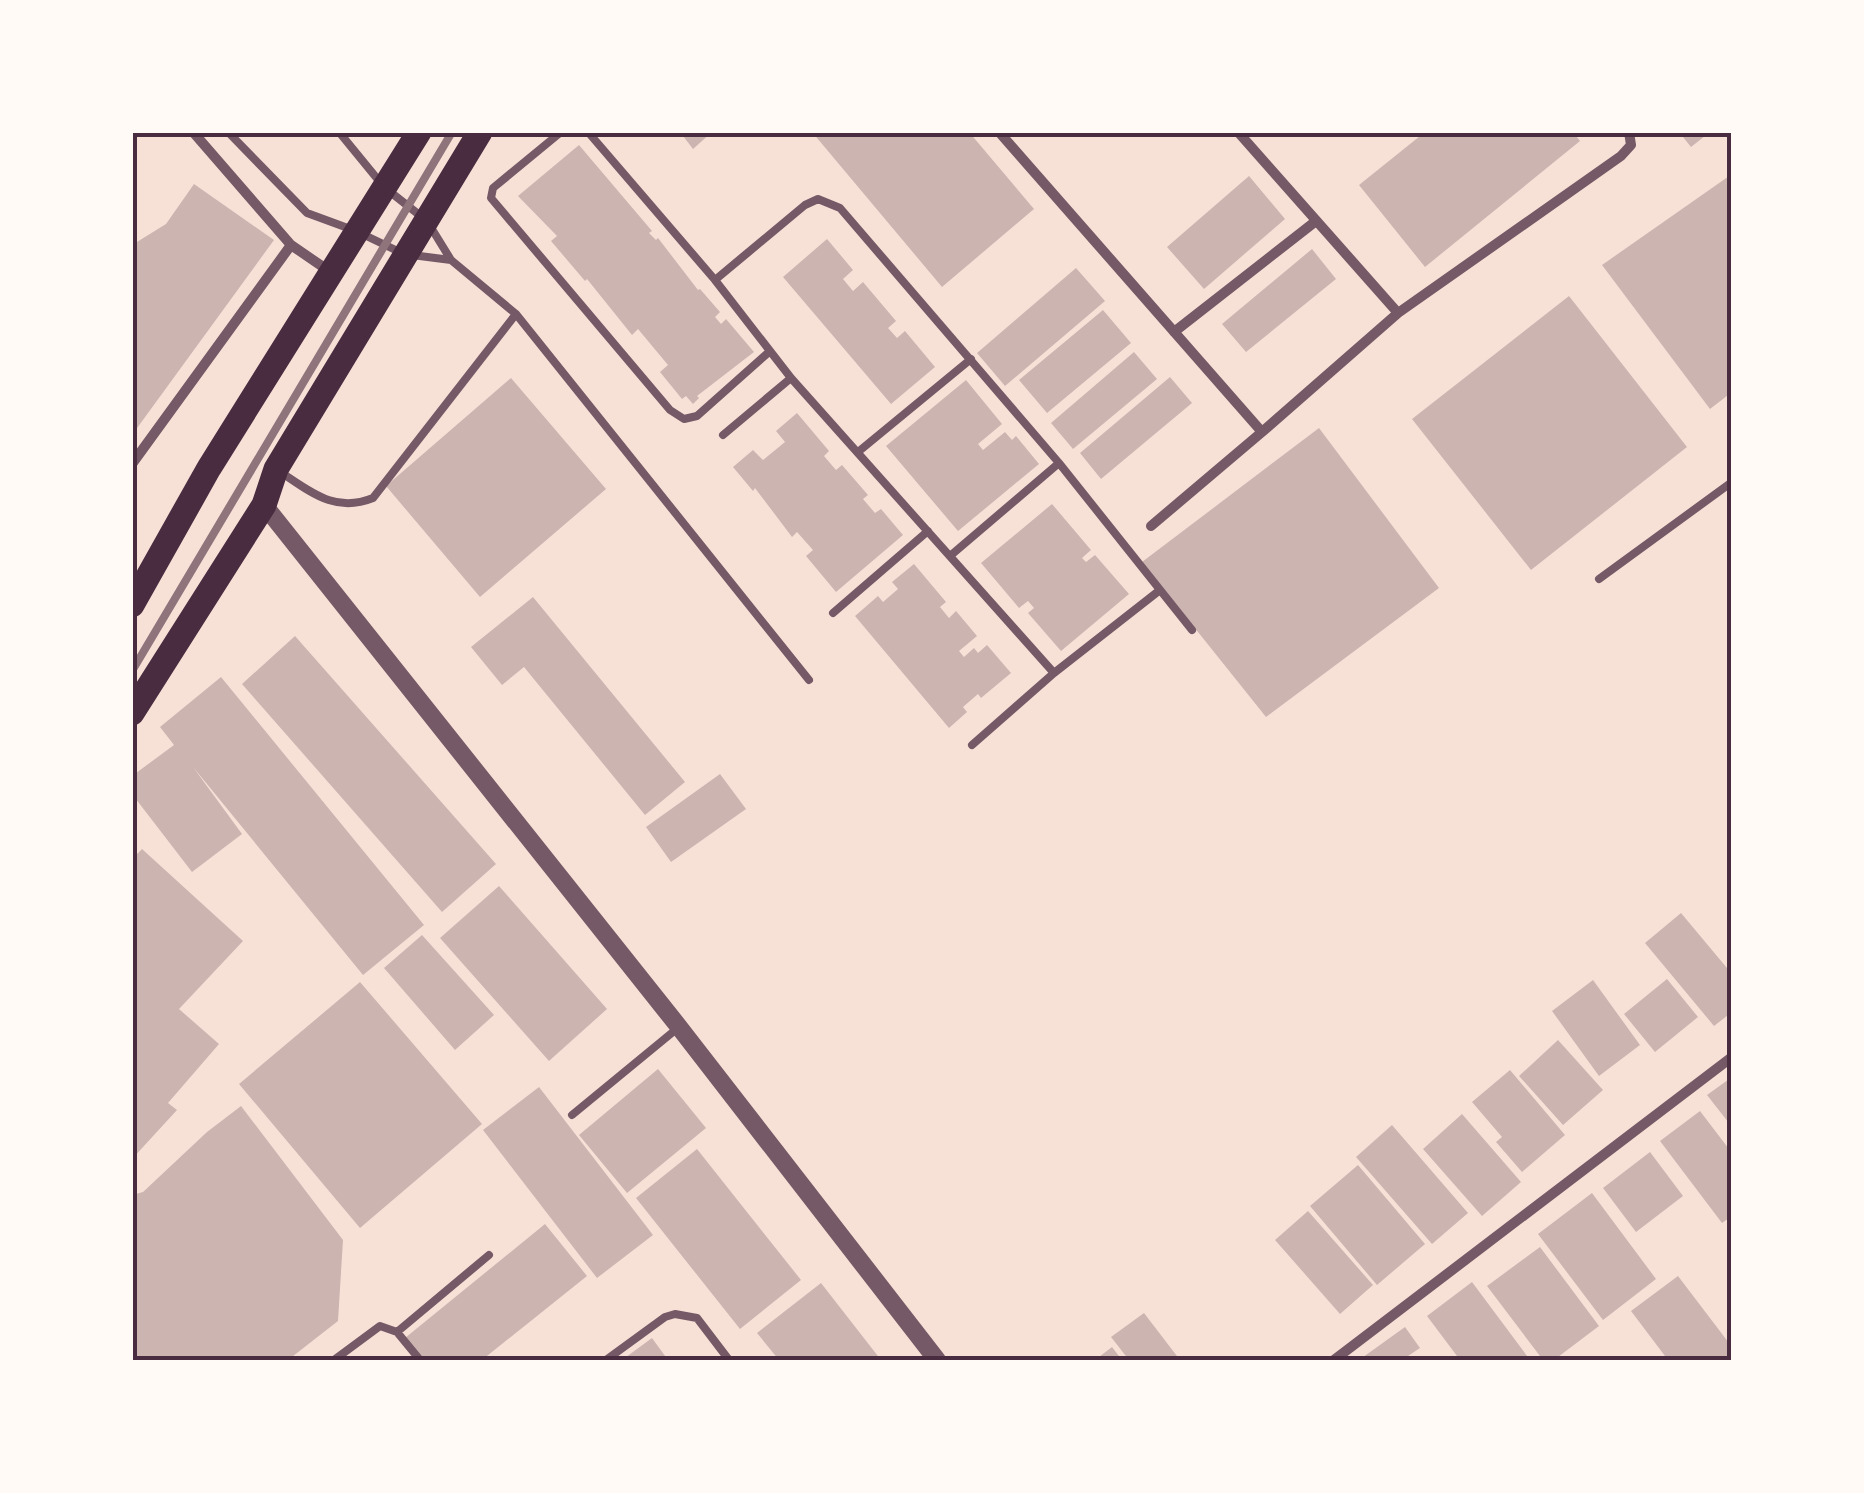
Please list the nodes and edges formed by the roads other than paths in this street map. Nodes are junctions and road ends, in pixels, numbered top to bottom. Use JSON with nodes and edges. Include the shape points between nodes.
{"nodes":[{"id":1,"x":193,"y":132,"type":"edge"},
{"id":2,"x":228,"y":132,"type":"edge"},
{"id":3,"x":340,"y":132,"type":"edge"},
{"id":4,"x":480,"y":132,"type":"edge"},
{"id":5,"x":560,"y":132,"type":"edge"},
{"id":6,"x":588,"y":132,"type":"edge"},
{"id":7,"x":999,"y":132,"type":"edge"},
{"id":8,"x":1238,"y":132,"type":"edge"},
{"id":9,"x":1630,"y":132,"type":"edge"},
{"id":10,"x":417,"y":133,"type":"edge"},
{"id":11,"x":384,"y":186,"type":"junction"},
{"id":12,"x":427,"y":221,"type":"junction"},
{"id":13,"x":1316,"y":221,"type":"junction"},
{"id":14,"x":356,"y":230,"type":"junction"},
{"id":15,"x":291,"y":244,"type":"junction"},
{"id":16,"x":404,"y":254,"type":"junction"},
{"id":17,"x":452,"y":260,"type":"junction"},
{"id":18,"x":332,"y":273,"type":"junction"},
{"id":19,"x":716,"y":280,"type":"junction"},
{"id":20,"x":516,"y":314,"type":"junction"},
{"id":21,"x":1398,"y":314,"type":"junction"},
{"id":22,"x":1174,"y":332,"type":"junction"},
{"id":23,"x":770,"y":352,"type":"junction"},
{"id":24,"x":972,"y":359,"type":"junction"},
{"id":25,"x":791,"y":378,"type":"junction"},
{"id":26,"x":1262,"y":432,"type":"junction"},
{"id":27,"x":723,"y":436,"type":"dead end"},
{"id":28,"x":858,"y":452,"type":"junction"},
{"id":29,"x":1059,"y":463,"type":"junction"},
{"id":30,"x":132,"y":464,"type":"edge"},
{"id":31,"x":276,"y":469,"type":"junction"},
{"id":32,"x":1732,"y":482,"type":"edge"},
{"id":33,"x":264,"y":505,"type":"junction"},
{"id":34,"x":1151,"y":526,"type":"dead end"},
{"id":35,"x":928,"y":532,"type":"junction"},
{"id":36,"x":950,"y":556,"type":"junction"},
{"id":37,"x":140,"y":572,"type":"edge"},
{"id":38,"x":1599,"y":578,"type":"dead end"},
{"id":39,"x":1160,"y":590,"type":"junction"},
{"id":40,"x":132,"y":605,"type":"edge"},
{"id":41,"x":833,"y":613,"type":"dead end"},
{"id":42,"x":1192,"y":630,"type":"dead end"},
{"id":43,"x":1054,"y":674,"type":"junction"},
{"id":44,"x":809,"y":680,"type":"dead end"},
{"id":45,"x":132,"y":713,"type":"edge"},
{"id":46,"x":972,"y":744,"type":"dead end"},
{"id":47,"x":678,"y":1027,"type":"junction"},
{"id":48,"x":1732,"y":1057,"type":"edge"},
{"id":49,"x":572,"y":1115,"type":"dead end"},
{"id":50,"x":488,"y":1255,"type":"dead end"},
{"id":51,"x":398,"y":1332,"type":"junction"},
{"id":52,"x":334,"y":1360,"type":"edge"},
{"id":53,"x":420,"y":1360,"type":"edge"},
{"id":54,"x":606,"y":1360,"type":"edge"},
{"id":55,"x":729,"y":1360,"type":"edge"},
{"id":56,"x":938,"y":1360,"type":"edge"},
{"id":57,"x":1334,"y":1360,"type":"edge"}],
"edges":[{"from":1,"to":15,"type":"street"},
{"from":2,"to":14,"type":"lane","via":[[307,212]]},
{"from":3,"to":11,"type":"lane"},
{"from":4,"to":12,"type":"main road"},
{"from":5,"to":23,"type":"lane","via":[[493,188],[491,198],[670,410],[684,419],[697,416]]},
{"from":6,"to":19,"type":"lane"},
{"from":7,"to":22,"type":"street"},
{"from":8,"to":13,"type":"street"},
{"from":9,"to":21,"type":"street","via":[[1631,145],[1622,156]]},
{"from":10,"to":11,"type":"main road"},
{"from":11,"to":12,"type":"lane"},
{"from":11,"to":14,"type":"main road"},
{"from":12,"to":16,"type":"main road"},
{"from":12,"to":17,"type":"lane"},
{"from":13,"to":21,"type":"street"},
{"from":13,"to":22,"type":"street"},
{"from":14,"to":16,"type":"lane"},
{"from":14,"to":18,"type":"main road"},
{"from":15,"to":18,"type":"street"},
{"from":15,"to":30,"type":"street"},
{"from":16,"to":17,"type":"lane"},
{"from":16,"to":31,"type":"main road"},
{"from":17,"to":20,"type":"lane"},
{"from":18,"to":37,"type":"main road"},
{"from":19,"to":23,"type":"lane"},
{"from":19,"to":24,"type":"lane","via":[[805,205],[830,201]]},
{"from":20,"to":31,"type":"lane","via":[[374,498],[356,505],[328,502]]},
{"from":20,"to":44,"type":"lane"},
{"from":21,"to":26,"type":"street"},
{"from":22,"to":26,"type":"street"},
{"from":23,"to":25,"type":"lane"},
{"from":24,"to":28,"type":"lane"},
{"from":24,"to":29,"type":"lane"},
{"from":25,"to":27,"type":"lane"},
{"from":25,"to":28,"type":"lane"},
{"from":26,"to":34,"type":"street"},
{"from":28,"to":35,"type":"lane"},
{"from":29,"to":36,"type":"lane"},
{"from":29,"to":39,"type":"lane"},
{"from":31,"to":33,"type":"main road"},
{"from":32,"to":38,"type":"lane"},
{"from":33,"to":45,"type":"main road"},
{"from":33,"to":47,"type":"street"},
{"from":35,"to":36,"type":"lane"},
{"from":35,"to":41,"type":"lane"},
{"from":36,"to":43,"type":"lane"},
{"from":37,"to":40,"type":"main road"},
{"from":39,"to":42,"type":"lane"},
{"from":39,"to":43,"type":"lane"},
{"from":43,"to":46,"type":"lane"},
{"from":47,"to":49,"type":"lane"},
{"from":47,"to":56,"type":"street"},
{"from":48,"to":57,"type":"street"},
{"from":50,"to":51,"type":"lane"},
{"from":51,"to":52,"type":"lane","via":[[374,1328]]},
{"from":51,"to":53,"type":"lane"},
{"from":54,"to":55,"type":"lane","via":[[675,1314],[697,1318]]}]}
